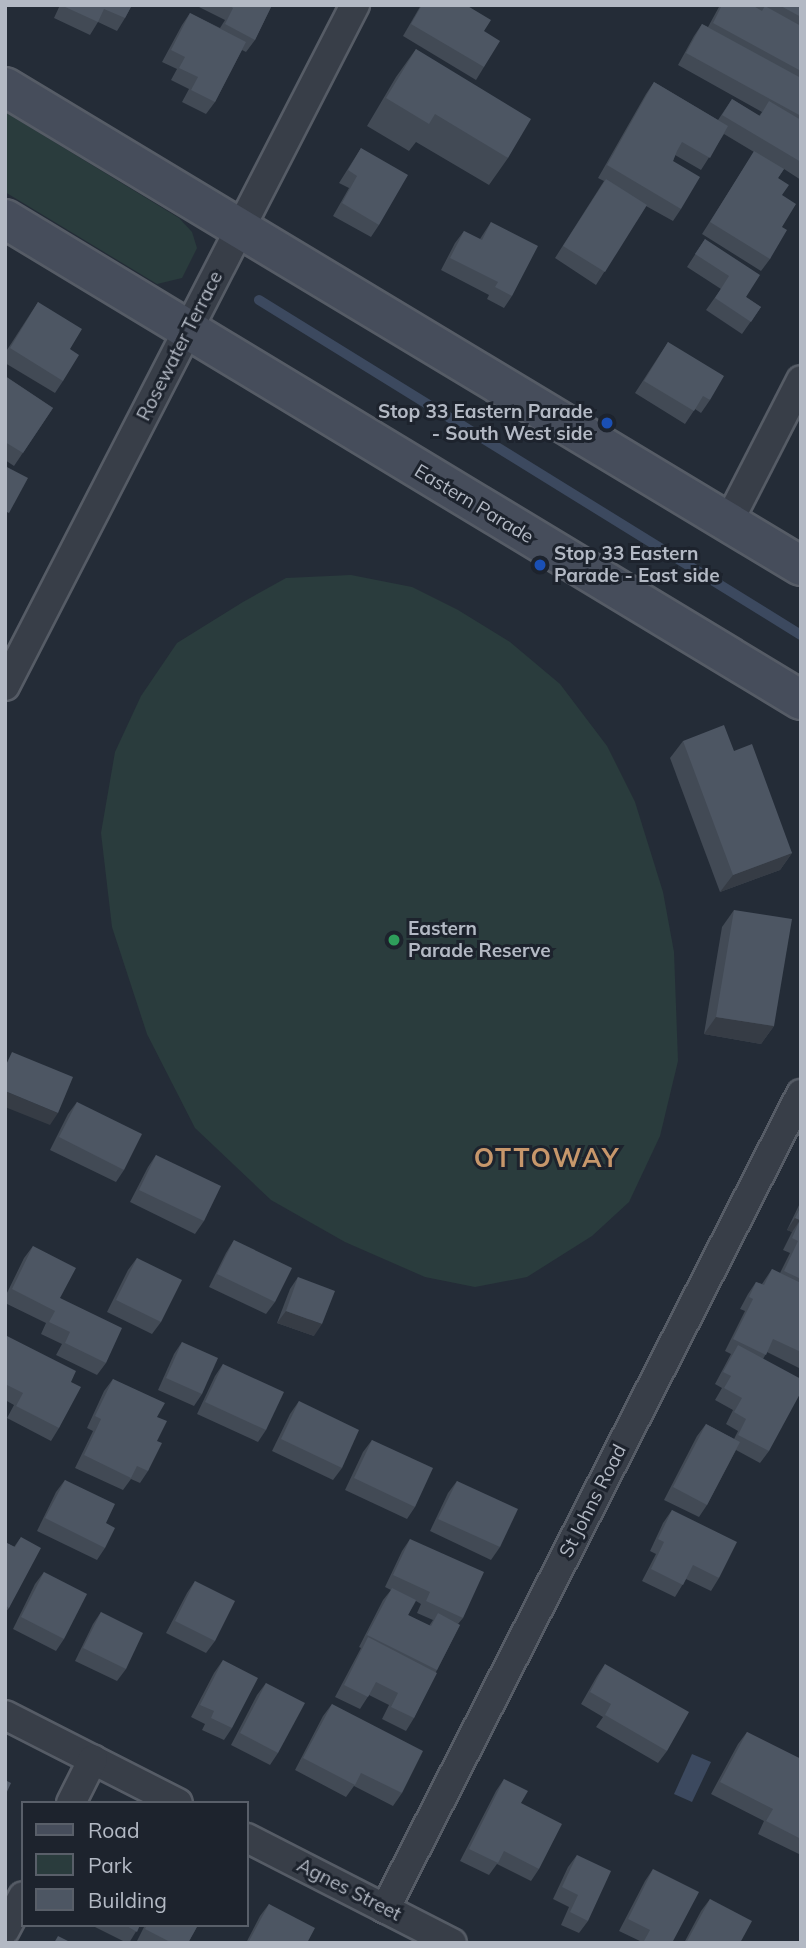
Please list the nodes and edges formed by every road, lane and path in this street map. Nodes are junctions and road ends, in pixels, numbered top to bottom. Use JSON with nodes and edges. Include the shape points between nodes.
{"nodes":[{"id":1,"x":355,"y":5,"type":"edge"},
{"id":2,"x":5,"y":87,"type":"edge"},
{"id":3,"x":5,"y":219,"type":"edge"},
{"id":4,"x":240,"y":229,"type":"junction"},
{"id":5,"x":188,"y":331,"type":"junction"},
{"id":6,"x":801,"y":380,"type":"edge"},
{"id":7,"x":729,"y":521,"type":"junction"},
{"id":8,"x":801,"y":566,"type":"edge"},
{"id":9,"x":5,"y":687,"type":"edge"},
{"id":10,"x":801,"y":700,"type":"edge"},
{"id":11,"x":801,"y":1094,"type":"edge"},
{"id":12,"x":5,"y":1715,"type":"edge"},
{"id":13,"x":93,"y":1759,"type":"junction"},
{"id":14,"x":72,"y":1801,"type":"edge"},
{"id":15,"x":174,"y":1801,"type":"edge"},
{"id":16,"x":248,"y":1839,"type":"edge"},
{"id":17,"x":21,"y":1900,"type":"edge"},
{"id":18,"x":385,"y":1909,"type":"junction"},
{"id":19,"x":5,"y":1930,"type":"edge"},
{"id":20,"x":452,"y":1943,"type":"edge"}],
"edges":[{"from":1,"to":4,"type":"street","name":"Rosewater Terrace"},
{"from":2,"to":4,"type":"main road"},
{"from":3,"to":5,"type":"main road","name":"Eastern Parade"},
{"from":4,"to":5,"type":"street","name":"Rosewater Terrace"},
{"from":4,"to":7,"type":"main road"},
{"from":5,"to":9,"type":"street","name":"Rosewater Terrace"},
{"from":5,"to":10,"type":"main road","name":"Eastern Parade"},
{"from":6,"to":7,"type":"street"},
{"from":7,"to":8,"type":"main road"},
{"from":11,"to":18,"type":"street","name":"St Johns Road"},
{"from":12,"to":13,"type":"street"},
{"from":13,"to":14,"type":"street"},
{"from":13,"to":15,"type":"street"},
{"from":16,"to":18,"type":"street","name":"Agnes Street"},
{"from":17,"to":19,"type":"street"},
{"from":18,"to":20,"type":"street","name":"Agnes Street"}]}
